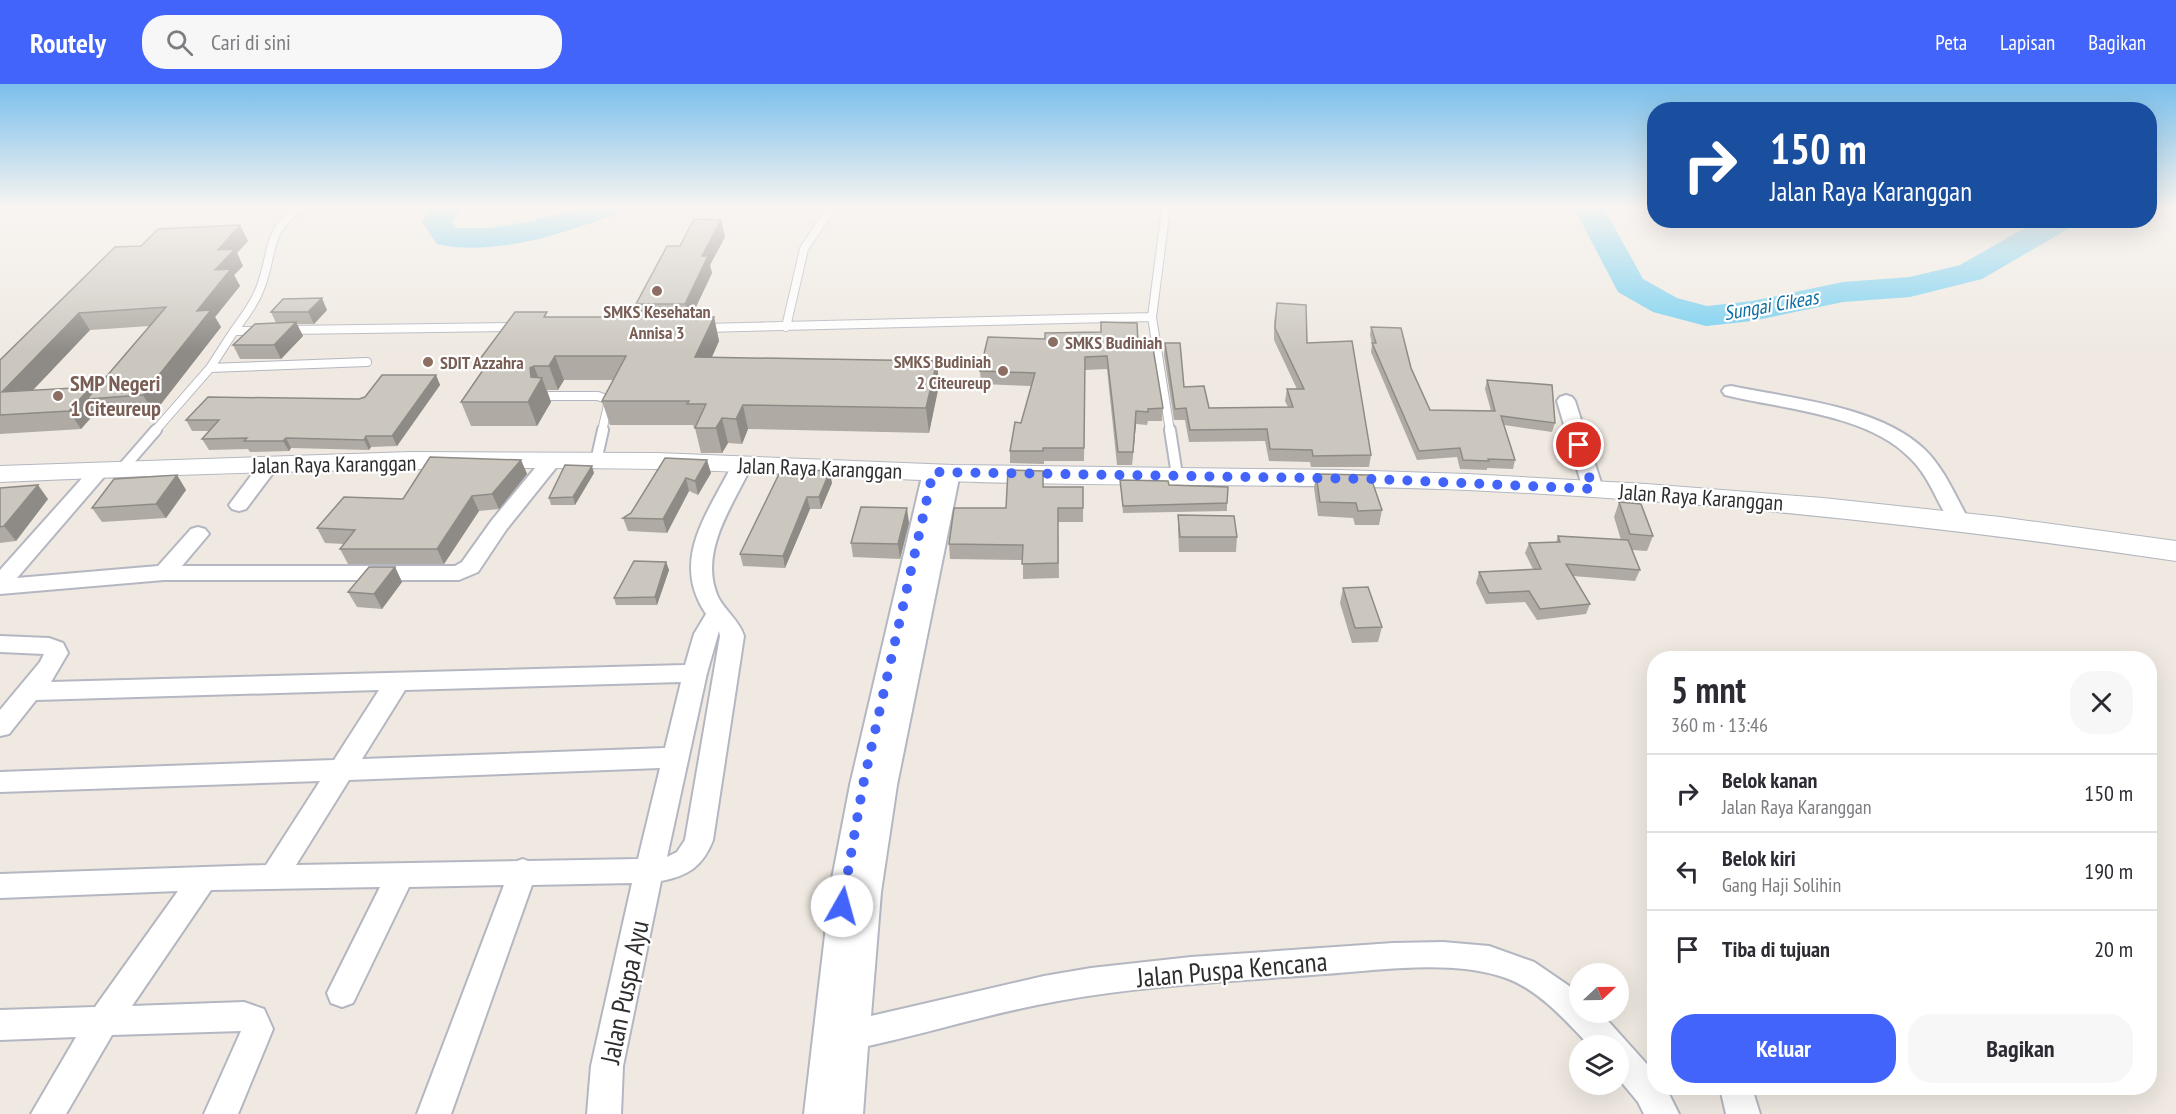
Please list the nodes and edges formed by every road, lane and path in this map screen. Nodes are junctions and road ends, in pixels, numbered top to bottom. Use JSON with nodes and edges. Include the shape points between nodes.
{"nodes":[{"id":1,"x":268,"y":256,"type":"edge"},
{"id":2,"x":802,"y":256,"type":"edge"},
{"id":3,"x":1160,"y":256,"type":"edge"},
{"id":4,"x":1152,"y":317,"type":"junction"},
{"id":5,"x":526,"y":327,"type":"edge"},
{"id":6,"x":786,"y":327,"type":"junction"},
{"id":7,"x":689,"y":328,"type":"edge"},
{"id":8,"x":267,"y":330,"type":"edge"},
{"id":9,"x":279,"y":330,"type":"edge"},
{"id":10,"x":234,"y":331,"type":"junction"},
{"id":11,"x":367,"y":362,"type":"dead end"},
{"id":12,"x":210,"y":368,"type":"junction"},
{"id":13,"x":1731,"y":391,"type":"dead end"},
{"id":14,"x":543,"y":396,"type":"edge"},
{"id":15,"x":1566,"y":401,"type":"dead end"},
{"id":16,"x":552,"y":460,"type":"junction"},
{"id":17,"x":596,"y":460,"type":"junction"},
{"id":18,"x":269,"y":465,"type":"junction"},
{"id":19,"x":742,"y":465,"type":"junction"},
{"id":20,"x":111,"y":469,"type":"junction"},
{"id":21,"x":942,"y":472,"type":"junction"},
{"id":22,"x":0,"y":474,"type":"edge"},
{"id":23,"x":1177,"y":475,"type":"junction"},
{"id":24,"x":1593,"y":489,"type":"junction"},
{"id":25,"x":238,"y":505,"type":"dead end"},
{"id":26,"x":1960,"y":522,"type":"junction"},
{"id":27,"x":198,"y":534,"type":"dead end"},
{"id":28,"x":2176,"y":551,"type":"edge"},
{"id":29,"x":164,"y":573,"type":"junction"},
{"id":30,"x":0,"y":585,"type":"edge"},
{"id":31,"x":718,"y":614,"type":"junction"},
{"id":32,"x":0,"y":644,"type":"edge"},
{"id":33,"x":695,"y":673,"type":"junction"},
{"id":34,"x":397,"y":682,"type":"junction"},
{"id":35,"x":30,"y":692,"type":"junction"},
{"id":36,"x":0,"y":727,"type":"edge"},
{"id":37,"x":675,"y":758,"type":"junction"},
{"id":38,"x":339,"y":770,"type":"junction"},
{"id":39,"x":0,"y":782,"type":"edge"},
{"id":40,"x":523,"y":871,"type":"junction"},
{"id":41,"x":650,"y":871,"type":"junction"},
{"id":42,"x":400,"y":874,"type":"junction"},
{"id":43,"x":274,"y":876,"type":"junction"},
{"id":44,"x":203,"y":878,"type":"junction"},
{"id":45,"x":0,"y":886,"type":"edge"},
{"id":46,"x":342,"y":993,"type":"dead end"},
{"id":47,"x":104,"y":1020,"type":"junction"},
{"id":48,"x":0,"y":1025,"type":"edge"},
{"id":49,"x":1601,"y":1035,"type":"edge"},
{"id":50,"x":841,"y":1036,"type":"junction"},
{"id":51,"x":1629,"y":1066,"type":"edge"},
{"id":52,"x":1647,"y":1087,"type":"edge"},
{"id":53,"x":1652,"y":1095,"type":"edge"},
{"id":54,"x":1738,"y":1095,"type":"edge"},
{"id":55,"x":48,"y":1114,"type":"edge"},
{"id":56,"x":221,"y":1114,"type":"edge"},
{"id":57,"x":434,"y":1114,"type":"edge"},
{"id":58,"x":604,"y":1114,"type":"edge"},
{"id":59,"x":821,"y":1114,"type":"edge"},
{"id":60,"x":846,"y":1114,"type":"edge"},
{"id":61,"x":1662,"y":1114,"type":"edge"},
{"id":62,"x":1743,"y":1114,"type":"edge"}],
"edges":[{"from":1,"to":10,"type":"lane","via":[[263,284]]},
{"from":2,"to":6,"type":"lane"},
{"from":3,"to":4,"type":"lane"},
{"from":4,"to":6,"type":"lane"},
{"from":4,"to":23,"type":"lane"},
{"from":5,"to":9,"type":"lane"},
{"from":6,"to":7,"type":"lane"},
{"from":8,"to":10,"type":"lane"},
{"from":10,"to":12,"type":"lane"},
{"from":11,"to":12,"type":"lane"},
{"from":12,"to":20,"type":"lane"},
{"from":13,"to":26,"type":"street","via":[[1843,417],[1900,440],[1918,454]]},
{"from":14,"to":17,"type":"lane","via":[[606,399]]},
{"from":15,"to":24,"type":"street"},
{"from":16,"to":17,"type":"street","name":"Jalan Raya Karanggan"},
{"from":16,"to":18,"type":"street","name":"Jalan Raya Karanggan"},
{"from":16,"to":29,"type":"street","via":[[470,567],[459,573]]},
{"from":17,"to":19,"type":"street","name":"Jalan Raya Karanggan","via":[[657,471]]},
{"from":18,"to":20,"type":"street","name":"Jalan Raya Karanggan"},
{"from":18,"to":25,"type":"street"},
{"from":19,"to":21,"type":"street","name":"Jalan Raya Karanggan"},
{"from":19,"to":31,"type":"street","via":[[704,542],[701,556],[702,584]]},
{"from":20,"to":22,"type":"street","name":"Jalan Raya Karanggan"},
{"from":20,"to":30,"type":"street"},
{"from":21,"to":23,"type":"street","name":"Jalan Raya Karanggan"},
{"from":21,"to":50,"type":"street"},
{"from":23,"to":24,"type":"street","name":"Jalan Raya Karanggan","via":[[1386,479]]},
{"from":24,"to":26,"type":"street","name":"Jalan Raya Karanggan"},
{"from":26,"to":28,"type":"street","name":"Jalan Raya Karanggan"},
{"from":27,"to":29,"type":"street"},
{"from":29,"to":30,"type":"street"},
{"from":31,"to":33,"type":"street","name":"Jalan Puspa Ayu","via":[[706,634]]},
{"from":31,"to":41,"type":"street","via":[[730,626],[731,648],[699,840],[685,863]]},
{"from":32,"to":35,"type":"street","via":[[55,649],[55,659]]},
{"from":33,"to":34,"type":"street"},
{"from":33,"to":37,"type":"street","name":"Jalan Puspa Ayu"},
{"from":34,"to":35,"type":"street"},
{"from":34,"to":38,"type":"street"},
{"from":35,"to":36,"type":"street"},
{"from":37,"to":38,"type":"street"},
{"from":37,"to":41,"type":"street","name":"Jalan Puspa Ayu"},
{"from":38,"to":39,"type":"street"},
{"from":38,"to":43,"type":"street"},
{"from":40,"to":41,"type":"street"},
{"from":40,"to":42,"type":"street"},
{"from":40,"to":57,"type":"street"},
{"from":41,"to":58,"type":"street","name":"Jalan Puspa Ayu","via":[[607,1066]]},
{"from":42,"to":43,"type":"street"},
{"from":42,"to":46,"type":"street"},
{"from":43,"to":44,"type":"street"},
{"from":44,"to":45,"type":"street"},
{"from":44,"to":47,"type":"street"},
{"from":47,"to":48,"type":"street"},
{"from":47,"to":55,"type":"street"},
{"from":47,"to":56,"type":"street","via":[[253,1018],[257,1029]]},
{"from":49,"to":50,"type":"street","name":"Jalan Puspa Kencana","via":[[1541,982],[1511,966],[1482,957],[1378,957],[1151,975],[1057,988]]},
{"from":50,"to":59,"type":"street"},
{"from":50,"to":60,"type":"street"},
{"from":51,"to":52,"type":"street"},
{"from":53,"to":61,"type":"street"},
{"from":54,"to":62,"type":"street"}]}
